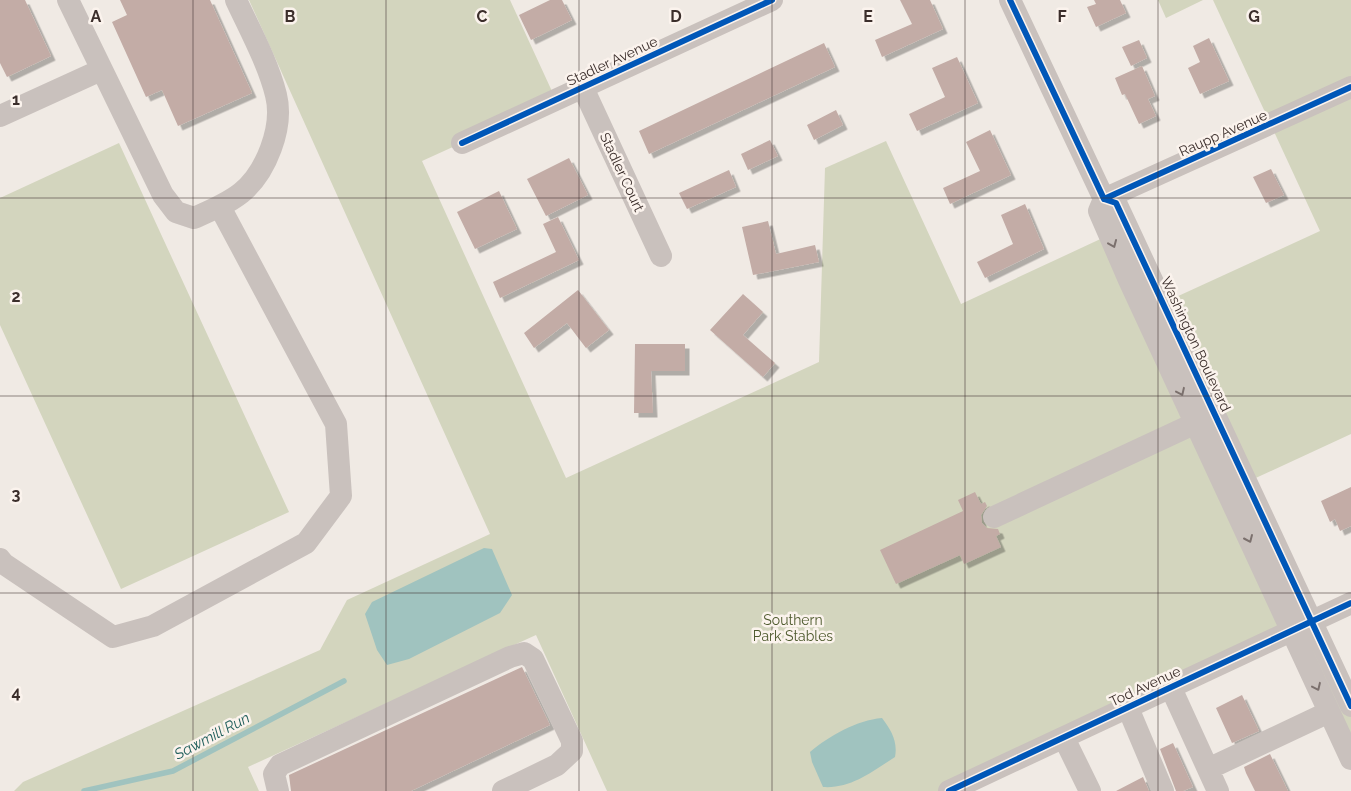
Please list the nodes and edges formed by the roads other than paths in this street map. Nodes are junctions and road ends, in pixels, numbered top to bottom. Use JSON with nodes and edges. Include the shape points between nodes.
{"nodes":[{"id":1,"x":68,"y":0,"type":"edge"},
{"id":2,"x":236,"y":0,"type":"edge"},
{"id":3,"x":772,"y":0,"type":"edge"},
{"id":4,"x":1010,"y":0,"type":"edge"},
{"id":5,"x":101,"y":70,"type":"junction"},
{"id":6,"x":1351,"y":87,"type":"edge"},
{"id":7,"x":583,"y":88,"type":"junction"},
{"id":8,"x":0,"y":116,"type":"edge"},
{"id":9,"x":462,"y":143,"type":"dead end"},
{"id":10,"x":1104,"y":199,"type":"junction"},
{"id":11,"x":220,"y":207,"type":"junction"},
{"id":12,"x":661,"y":256,"type":"dead end"},
{"id":13,"x":1204,"y":416,"type":"junction"},
{"id":14,"x":994,"y":517,"type":"dead end"},
{"id":15,"x":0,"y":559,"type":"edge"},
{"id":16,"x":1351,"y":603,"type":"edge"},
{"id":17,"x":1311,"y":622,"type":"junction"},
{"id":18,"x":1291,"y":633,"type":"junction"},
{"id":19,"x":1171,"y":688,"type":"junction"},
{"id":20,"x":1351,"y":706,"type":"edge"},
{"id":21,"x":1128,"y":708,"type":"junction"},
{"id":22,"x":1329,"y":712,"type":"junction"},
{"id":23,"x":1064,"y":738,"type":"junction"},
{"id":24,"x":1351,"y":759,"type":"edge"},
{"id":25,"x":1208,"y":769,"type":"junction"},
{"id":26,"x":278,"y":791,"type":"edge"},
{"id":27,"x":503,"y":791,"type":"edge"},
{"id":28,"x":949,"y":791,"type":"edge"},
{"id":29,"x":1090,"y":791,"type":"edge"},
{"id":30,"x":1163,"y":791,"type":"edge"},
{"id":31,"x":1218,"y":791,"type":"edge"}],
"edges":[{"from":1,"to":5,"type":"street"},
{"from":2,"to":11,"type":"street","via":[[276,96],[277,115],[275,136],[259,172],[242,192]]},
{"from":3,"to":7,"type":"street","name":"Stadler Avenue"},
{"from":4,"to":10,"type":"street","name":"Washington Boulevard"},
{"from":5,"to":8,"type":"street"},
{"from":5,"to":11,"type":"street","via":[[163,195],[176,212],[194,218]]},
{"from":6,"to":10,"type":"street","name":"Raupp Avenue"},
{"from":7,"to":9,"type":"street","name":"Stadler Avenue"},
{"from":7,"to":12,"type":"street","name":"Stadler Court"},
{"from":10,"to":13,"type":"street","name":"Washington Boulevard","via":[[1116,203]]},
{"from":11,"to":15,"type":"street","via":[[336,424],[341,496],[306,543],[153,626],[113,637]]},
{"from":13,"to":14,"type":"street","via":[[1185,428]]},
{"from":13,"to":17,"type":"street","name":"Washington Boulevard"},
{"from":13,"to":18,"type":"street","name":"Washington Boulevard","one_way":true},
{"from":16,"to":17,"type":"street","name":"Tod Avenue"},
{"from":17,"to":18,"type":"street","name":"Tod Avenue"},
{"from":17,"to":20,"type":"street","name":"Washington Boulevard"},
{"from":18,"to":19,"type":"street","name":"Tod Avenue"},
{"from":18,"to":22,"type":"street","name":"Washington Boulevard","one_way":true},
{"from":19,"to":21,"type":"street","name":"Tod Avenue"},
{"from":19,"to":25,"type":"street"},
{"from":21,"to":23,"type":"street","name":"Tod Avenue"},
{"from":21,"to":30,"type":"street"},
{"from":22,"to":24,"type":"street","name":"Washington Boulevard"},
{"from":22,"to":25,"type":"street"},
{"from":23,"to":28,"type":"street","name":"Tod Avenue"},
{"from":23,"to":29,"type":"street"},
{"from":25,"to":31,"type":"street"},
{"from":26,"to":27,"type":"street","via":[[274,774],[280,764],[524,653],[533,659],[572,741],[572,751],[557,765]]}]}
